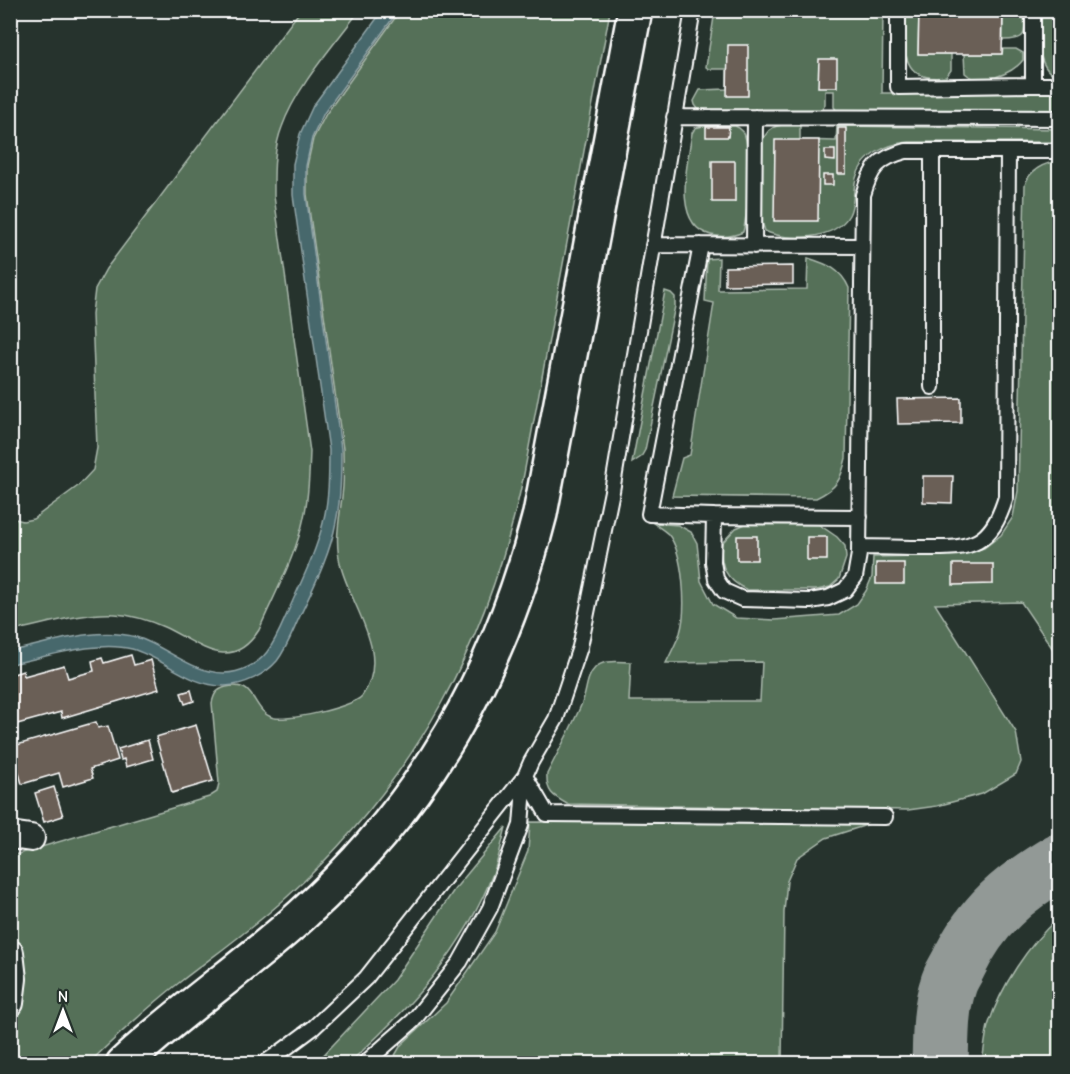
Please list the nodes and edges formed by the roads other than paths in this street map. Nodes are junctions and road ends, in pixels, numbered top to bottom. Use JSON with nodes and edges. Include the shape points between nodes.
{"nodes":[{"id":1,"x":635,"y":10,"type":"edge"},
{"id":2,"x":693,"y":10,"type":"edge"},
{"id":3,"x":898,"y":10,"type":"edge"},
{"id":4,"x":1033,"y":10,"type":"edge"},
{"id":5,"x":1033,"y":85,"type":"junction"},
{"id":6,"x":1059,"y":85,"type":"edge"},
{"id":7,"x":674,"y":117,"type":"junction"},
{"id":8,"x":754,"y":117,"type":"junction"},
{"id":9,"x":1059,"y":118,"type":"edge"},
{"id":10,"x":932,"y":151,"type":"junction"},
{"id":11,"x":1008,"y":151,"type":"junction"},
{"id":12,"x":1059,"y":151,"type":"edge"},
{"id":13,"x":653,"y":245,"type":"junction"},
{"id":14,"x":701,"y":245,"type":"junction"},
{"id":15,"x":754,"y":246,"type":"junction"},
{"id":16,"x":862,"y":246,"type":"junction"},
{"id":17,"x":932,"y":387,"type":"dead end"},
{"id":18,"x":714,"y":516,"type":"junction"},
{"id":19,"x":860,"y":516,"type":"junction"},
{"id":20,"x":859,"y":547,"type":"junction"},
{"id":21,"x":525,"y":776,"type":"junction"},
{"id":22,"x":885,"y":817,"type":"dead end"},
{"id":23,"x":10,"y":953,"type":"edge"},
{"id":24,"x":10,"y":1003,"type":"edge"},
{"id":25,"x":395,"y":1036,"type":"junction"},
{"id":26,"x":123,"y":1064,"type":"edge"},
{"id":27,"x":263,"y":1064,"type":"edge"},
{"id":28,"x":364,"y":1064,"type":"edge"},
{"id":29,"x":381,"y":1064,"type":"edge"}],
"edges":[{"from":1,"to":26,"type":"street","via":[[540,514],[508,619],[478,686],[422,780],[353,866],[300,917],[171,1020]]},
{"from":2,"to":7,"type":"lane"},
{"from":3,"to":5,"type":"lane","via":[[898,87]]},
{"from":4,"to":5,"type":"lane"},
{"from":5,"to":6,"type":"lane"},
{"from":7,"to":8,"type":"lane"},
{"from":7,"to":13,"type":"lane"},
{"from":8,"to":9,"type":"lane"},
{"from":8,"to":15,"type":"lane"},
{"from":10,"to":11,"type":"lane"},
{"from":10,"to":16,"type":"lane","via":[[892,154],[869,174],[863,195]]},
{"from":10,"to":17,"type":"lane"},
{"from":11,"to":12,"type":"lane"},
{"from":11,"to":20,"type":"lane","via":[[1006,497],[1000,516],[993,529],[971,545]]},
{"from":13,"to":14,"type":"lane"},
{"from":13,"to":21,"type":"lane","via":[[612,491],[580,647],[556,719]]},
{"from":14,"to":15,"type":"lane"},
{"from":14,"to":18,"type":"lane","via":[[650,514]]},
{"from":15,"to":16,"type":"lane"},
{"from":16,"to":19,"type":"lane"},
{"from":18,"to":19,"type":"lane"},
{"from":18,"to":20,"type":"lane","via":[[716,579],[724,591],[742,599],[828,598],[845,590],[855,577]]},
{"from":19,"to":20,"type":"lane"},
{"from":21,"to":22,"type":"lane","via":[[547,814]]},
{"from":21,"to":25,"type":"lane","via":[[521,825],[490,908],[460,962],[413,1021]]},
{"from":21,"to":27,"type":"lane","via":[[366,978],[313,1028]]},
{"from":23,"to":24,"type":"street"},
{"from":25,"to":28,"type":"lane"},
{"from":25,"to":29,"type":"lane"}]}
